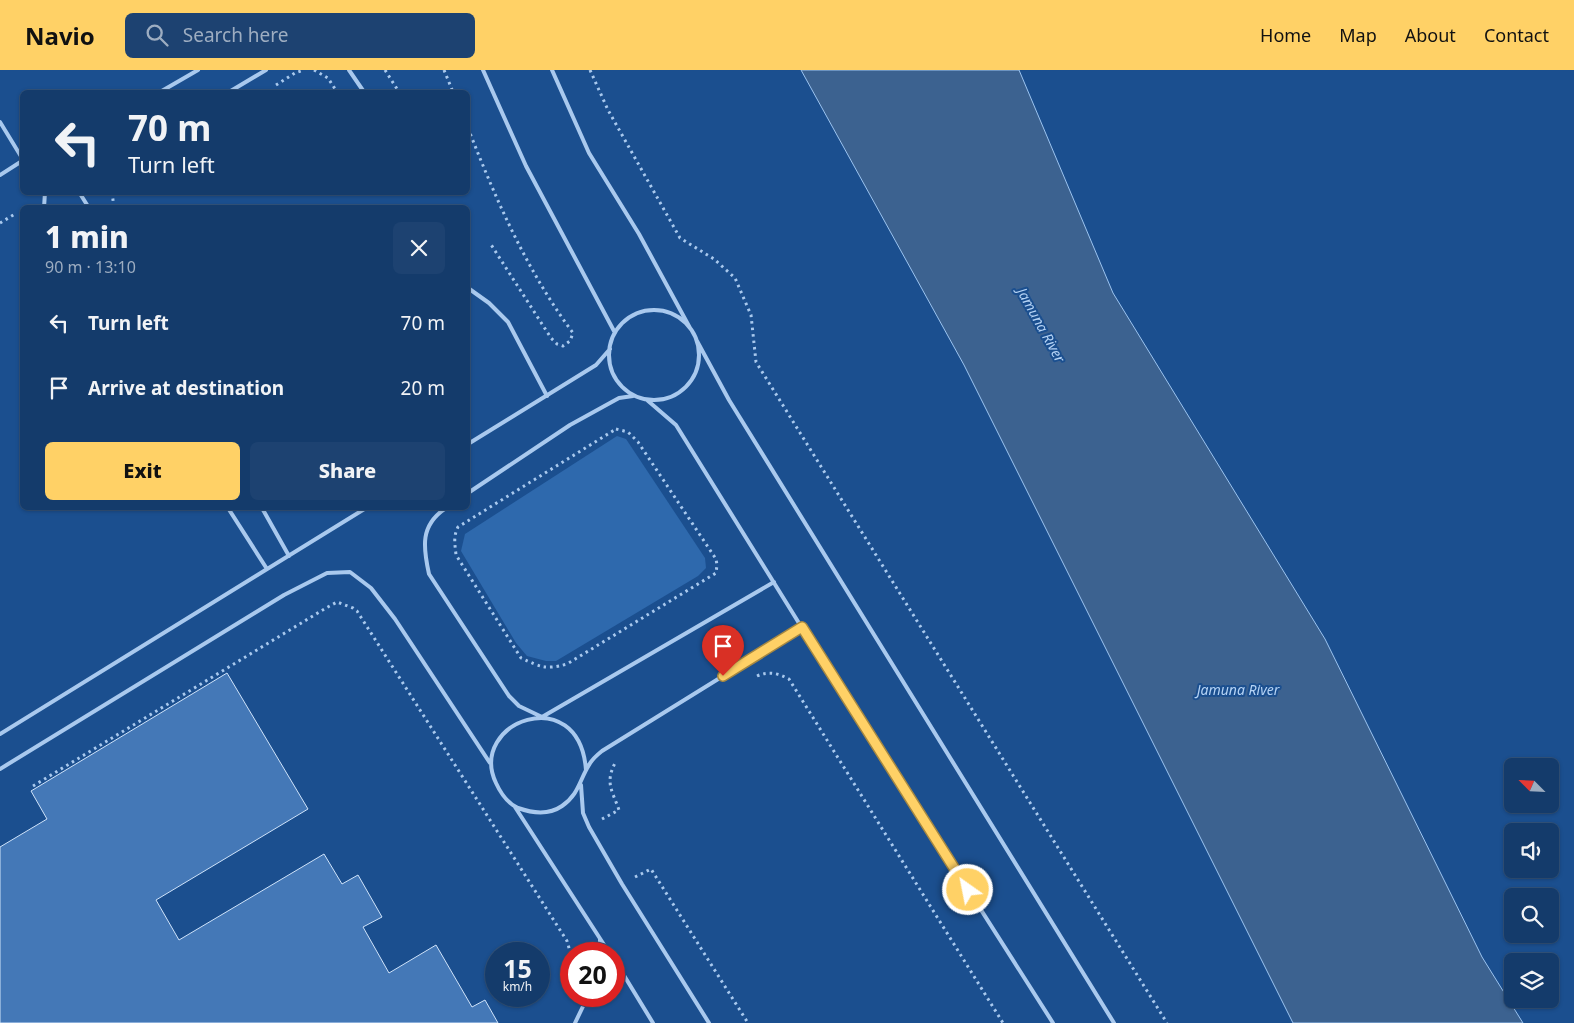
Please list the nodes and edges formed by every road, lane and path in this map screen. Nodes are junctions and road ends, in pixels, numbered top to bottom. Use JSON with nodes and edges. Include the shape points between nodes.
{"nodes":[{"id":1,"x":198,"y":70,"type":"edge"},
{"id":2,"x":266,"y":70,"type":"edge"},
{"id":3,"x":304,"y":70,"type":"edge"},
{"id":4,"x":314,"y":70,"type":"edge"},
{"id":5,"x":349,"y":70,"type":"edge"},
{"id":6,"x":385,"y":70,"type":"edge"},
{"id":7,"x":444,"y":70,"type":"edge"},
{"id":8,"x":483,"y":70,"type":"edge"},
{"id":9,"x":552,"y":70,"type":"edge"},
{"id":10,"x":590,"y":70,"type":"edge"},
{"id":11,"x":272,"y":88,"type":"dead end"},
{"id":12,"x":163,"y":90,"type":"edge"},
{"id":13,"x":232,"y":90,"type":"edge"},
{"id":14,"x":336,"y":90,"type":"edge"},
{"id":15,"x":363,"y":90,"type":"edge"},
{"id":16,"x":398,"y":90,"type":"edge"},
{"id":17,"x":452,"y":90,"type":"edge"},
{"id":18,"x":0,"y":122,"type":"edge"},
{"id":19,"x":470,"y":133,"type":"edge"},
{"id":20,"x":20,"y":157,"type":"edge"},
{"id":21,"x":20,"y":161,"type":"edge"},
{"id":22,"x":0,"y":175,"type":"edge"},
{"id":23,"x":15,"y":214,"type":"dead end"},
{"id":24,"x":0,"y":223,"type":"edge"},
{"id":25,"x":490,"y":243,"type":"dead end"},
{"id":26,"x":470,"y":289,"type":"edge"},
{"id":27,"x":690,"y":328,"type":"junction"},
{"id":28,"x":614,"y":331,"type":"junction"},
{"id":29,"x":697,"y":341,"type":"junction"},
{"id":30,"x":610,"y":349,"type":"junction"},
{"id":31,"x":547,"y":396,"type":"junction"},
{"id":32,"x":633,"y":396,"type":"junction"},
{"id":33,"x":647,"y":400,"type":"junction"},
{"id":34,"x":470,"y":443,"type":"edge"},
{"id":35,"x":470,"y":492,"type":"edge"},
{"id":36,"x":229,"y":510,"type":"edge"},
{"id":37,"x":263,"y":510,"type":"edge"},
{"id":38,"x":363,"y":510,"type":"edge"},
{"id":39,"x":443,"y":510,"type":"edge"},
{"id":40,"x":289,"y":556,"type":"junction"},
{"id":41,"x":267,"y":569,"type":"junction"},
{"id":42,"x":774,"y":582,"type":"junction"},
{"id":43,"x":802,"y":627,"type":"junction"},
{"id":44,"x":521,"y":658,"type":"joint"},
{"id":45,"x":753,"y":678,"type":"dead end"},
{"id":46,"x":542,"y":717,"type":"junction"},
{"id":47,"x":0,"y":734,"type":"edge"},
{"id":48,"x":490,"y":762,"type":"junction"},
{"id":49,"x":615,"y":763,"type":"dead end"},
{"id":50,"x":0,"y":770,"type":"edge"},
{"id":51,"x":586,"y":770,"type":"junction"},
{"id":52,"x":581,"y":783,"type":"junction"},
{"id":53,"x":33,"y":786,"type":"dead end"},
{"id":54,"x":514,"y":806,"type":"junction"},
{"id":55,"x":588,"y":827,"type":"junction"},
{"id":56,"x":622,"y":884,"type":"junction"},
{"id":57,"x":600,"y":937,"type":"junction"},
{"id":58,"x":567,"y":942,"type":"edge"},
{"id":59,"x":600,"y":942,"type":"edge"},
{"id":60,"x":603,"y":942,"type":"edge"},
{"id":61,"x":625,"y":977,"type":"edge"},
{"id":62,"x":583,"y":1007,"type":"edge"},
{"id":63,"x":575,"y":1023,"type":"edge"},
{"id":64,"x":653,"y":1023,"type":"edge"},
{"id":65,"x":709,"y":1023,"type":"edge"},
{"id":66,"x":748,"y":1023,"type":"edge"},
{"id":67,"x":1003,"y":1023,"type":"edge"},
{"id":68,"x":1053,"y":1023,"type":"edge"},
{"id":69,"x":1114,"y":1023,"type":"edge"},
{"id":70,"x":1167,"y":1023,"type":"edge"}],
"edges":[{"from":1,"to":12,"type":"lane"},
{"from":2,"to":13,"type":"lane"},
{"from":3,"to":11,"type":"path"},
{"from":4,"to":14,"type":"path","via":[[328,78]]},
{"from":5,"to":15,"type":"lane"},
{"from":6,"to":16,"type":"path"},
{"from":7,"to":17,"type":"path"},
{"from":8,"to":28,"type":"lane","via":[[526,166]]},
{"from":9,"to":27,"type":"lane","via":[[589,153],[639,234]]},
{"from":10,"to":70,"type":"path","via":[[608,110],[680,238],[714,259],[735,278],[751,316],[756,362]]},
{"from":18,"to":20,"type":"lane"},
{"from":19,"to":25,"type":"path","via":[[530,268],[573,333],[570,341],[563,346],[551,338]]},
{"from":21,"to":22,"type":"lane"},
{"from":23,"to":24,"type":"path"},
{"from":26,"to":31,"type":"lane","via":[[508,322]]},
{"from":27,"to":28,"type":"lane","via":[[680,318],[652,310],[637,313]]},
{"from":27,"to":29,"type":"lane"},
{"from":28,"to":30,"type":"lane"},
{"from":29,"to":33,"type":"lane","via":[[700,356],[689,385],[677,395]]},
{"from":29,"to":69,"type":"lane","via":[[729,400]]},
{"from":30,"to":31,"type":"lane","via":[[596,364]]},
{"from":30,"to":32,"type":"lane","via":[[614,376]]},
{"from":31,"to":34,"type":"lane"},
{"from":32,"to":33,"type":"lane"},
{"from":32,"to":35,"type":"lane","via":[[619,398],[570,425]]},
{"from":33,"to":42,"type":"lane","via":[[676,425]]},
{"from":36,"to":41,"type":"lane"},
{"from":37,"to":40,"type":"lane"},
{"from":38,"to":40,"type":"lane"},
{"from":39,"to":46,"type":"lane","via":[[435,515],[427,530],[424,551],[430,574],[509,696],[519,706]]},
{"from":40,"to":41,"type":"lane"},
{"from":41,"to":47,"type":"lane"},
{"from":42,"to":43,"type":"lane"},
{"from":42,"to":46,"type":"lane"},
{"from":43,"to":51,"type":"lane","via":[[602,751]]},
{"from":43,"to":68,"type":"lane"},
{"from":44,"to":44,"type":"path","via":[[456,555],[455,533],[458,527],[616,429],[628,432],[638,442],[716,559],[716,573],[567,664],[551,668]]},
{"from":45,"to":67,"type":"path","via":[[768,673],[789,679]]},
{"from":46,"to":48,"type":"lane","via":[[527,719],[501,736]]},
{"from":46,"to":51,"type":"lane","via":[[570,730],[579,741]]},
{"from":48,"to":50,"type":"lane","via":[[395,619],[371,588],[350,572],[328,573],[284,595]]},
{"from":48,"to":54,"type":"lane","via":[[490,771],[502,795]]},
{"from":49,"to":55,"type":"path","via":[[609,777],[619,810]]},
{"from":51,"to":52,"type":"lane"},
{"from":52,"to":54,"type":"lane","via":[[572,798],[560,808],[528,812]]},
{"from":52,"to":55,"type":"lane","via":[[583,813]]},
{"from":53,"to":58,"type":"path","via":[[326,608],[337,602],[345,604],[357,612]]},
{"from":54,"to":57,"type":"lane"},
{"from":55,"to":56,"type":"lane"},
{"from":56,"to":65,"type":"lane"},
{"from":56,"to":66,"type":"path","via":[[651,869]]},
{"from":57,"to":59,"type":"lane"},
{"from":57,"to":60,"type":"lane"},
{"from":61,"to":64,"type":"lane"},
{"from":62,"to":63,"type":"lane"}]}
